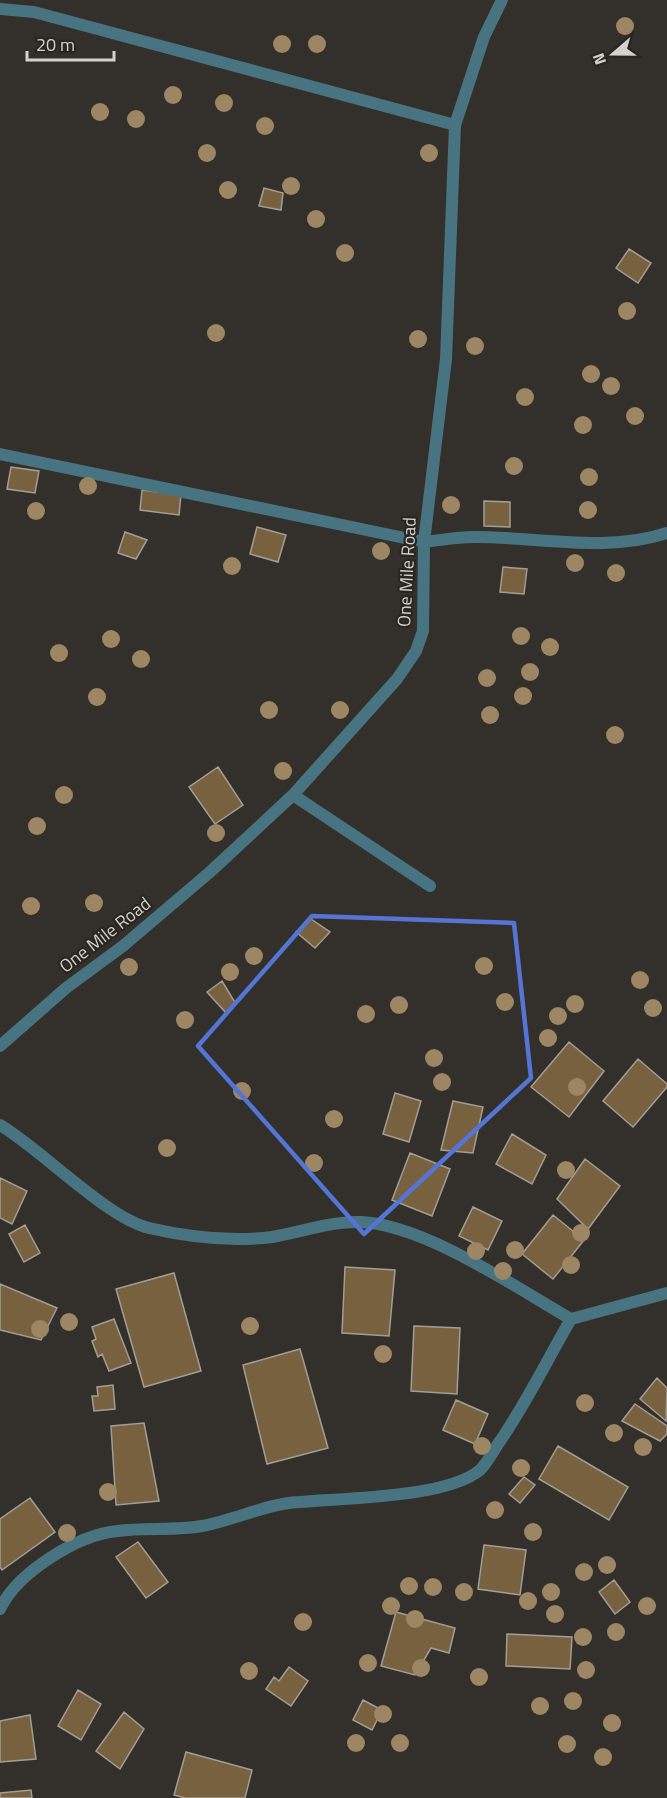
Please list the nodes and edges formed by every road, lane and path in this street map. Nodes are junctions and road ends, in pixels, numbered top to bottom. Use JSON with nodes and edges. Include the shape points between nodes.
{"nodes":[{"id":1,"x":502,"y":0,"type":"edge"},
{"id":2,"x":0,"y":9,"type":"edge"},
{"id":3,"x":455,"y":125,"type":"junction"},
{"id":4,"x":0,"y":454,"type":"edge"},
{"id":5,"x":667,"y":533,"type":"edge"},
{"id":6,"x":424,"y":542,"type":"junction"},
{"id":7,"x":293,"y":795,"type":"junction"},
{"id":8,"x":429,"y":886,"type":"dead end"},
{"id":9,"x":0,"y":1046,"type":"edge"},
{"id":10,"x":0,"y":1125,"type":"edge"},
{"id":11,"x":667,"y":1293,"type":"edge"},
{"id":12,"x":571,"y":1318,"type":"junction"},
{"id":13,"x":0,"y":1609,"type":"edge"}],
"edges":[{"from":1,"to":3,"type":"street","name":"One Mile Road","via":[[484,37]]},
{"from":2,"to":3,"type":"street","via":[[34,12]]},
{"from":3,"to":6,"type":"street","name":"One Mile Road","via":[[446,359]]},
{"from":4,"to":6,"type":"street"},
{"from":5,"to":6,"type":"street","via":[[643,541],[474,537]]},
{"from":6,"to":7,"type":"street","name":"One Mile Road","via":[[423,631],[416,651],[397,679]]},
{"from":7,"to":8,"type":"street"},
{"from":7,"to":9,"type":"street","name":"One Mile Road","via":[[210,872]]},
{"from":10,"to":12,"type":"street","via":[[25,1140],[109,1207],[147,1228],[240,1239],[361,1222],[397,1228],[434,1242]]},
{"from":11,"to":12,"type":"street"},
{"from":12,"to":13,"type":"street","via":[[510,1426],[481,1469],[464,1479],[446,1486],[360,1498],[295,1502],[178,1530],[115,1531],[57,1554],[21,1579]]}]}
